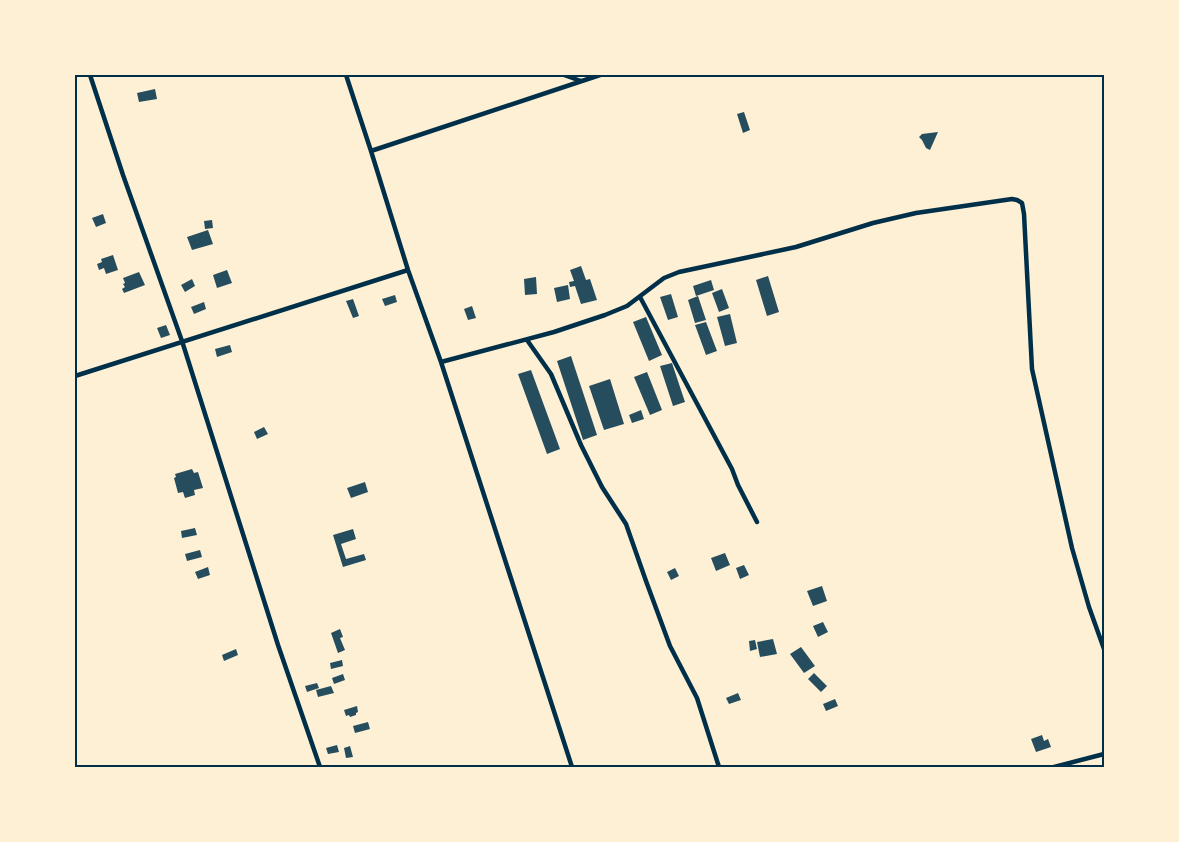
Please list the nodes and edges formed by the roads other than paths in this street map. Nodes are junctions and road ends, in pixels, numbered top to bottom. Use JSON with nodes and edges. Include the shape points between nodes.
{"nodes":[{"id":1,"x":90,"y":75,"type":"edge"},
{"id":2,"x":346,"y":75,"type":"edge"},
{"id":3,"x":564,"y":75,"type":"edge"},
{"id":4,"x":600,"y":75,"type":"edge"},
{"id":5,"x":581,"y":81,"type":"junction"},
{"id":6,"x":371,"y":151,"type":"junction"},
{"id":7,"x":408,"y":270,"type":"junction"},
{"id":8,"x":640,"y":297,"type":"junction"},
{"id":9,"x":527,"y":340,"type":"junction"},
{"id":10,"x":182,"y":341,"type":"junction"},
{"id":11,"x":441,"y":362,"type":"junction"},
{"id":12,"x":75,"y":376,"type":"edge"},
{"id":13,"x":757,"y":522,"type":"dead end"},
{"id":14,"x":1104,"y":649,"type":"edge"},
{"id":15,"x":1104,"y":754,"type":"edge"},
{"id":16,"x":320,"y":767,"type":"edge"},
{"id":17,"x":572,"y":767,"type":"edge"},
{"id":18,"x":719,"y":767,"type":"edge"},
{"id":19,"x":1054,"y":767,"type":"edge"}],
"edges":[{"from":1,"to":10,"type":"street"},
{"from":2,"to":6,"type":"street"},
{"from":3,"to":5,"type":"street"},
{"from":4,"to":5,"type":"street"},
{"from":5,"to":6,"type":"street"},
{"from":6,"to":7,"type":"street"},
{"from":7,"to":10,"type":"street"},
{"from":7,"to":11,"type":"street"},
{"from":8,"to":9,"type":"street","via":[[627,306]]},
{"from":8,"to":13,"type":"street"},
{"from":8,"to":14,"type":"street","via":[[664,278],[679,272],[796,247],[873,222],[988,202],[1012,199],[1022,203],[1032,369],[1072,548]]},
{"from":9,"to":11,"type":"street"},
{"from":9,"to":18,"type":"street","via":[[551,374],[602,487],[626,524],[670,646],[696,698]]},
{"from":10,"to":12,"type":"street"},
{"from":10,"to":16,"type":"street"},
{"from":11,"to":17,"type":"street"},
{"from":15,"to":19,"type":"street"}]}
